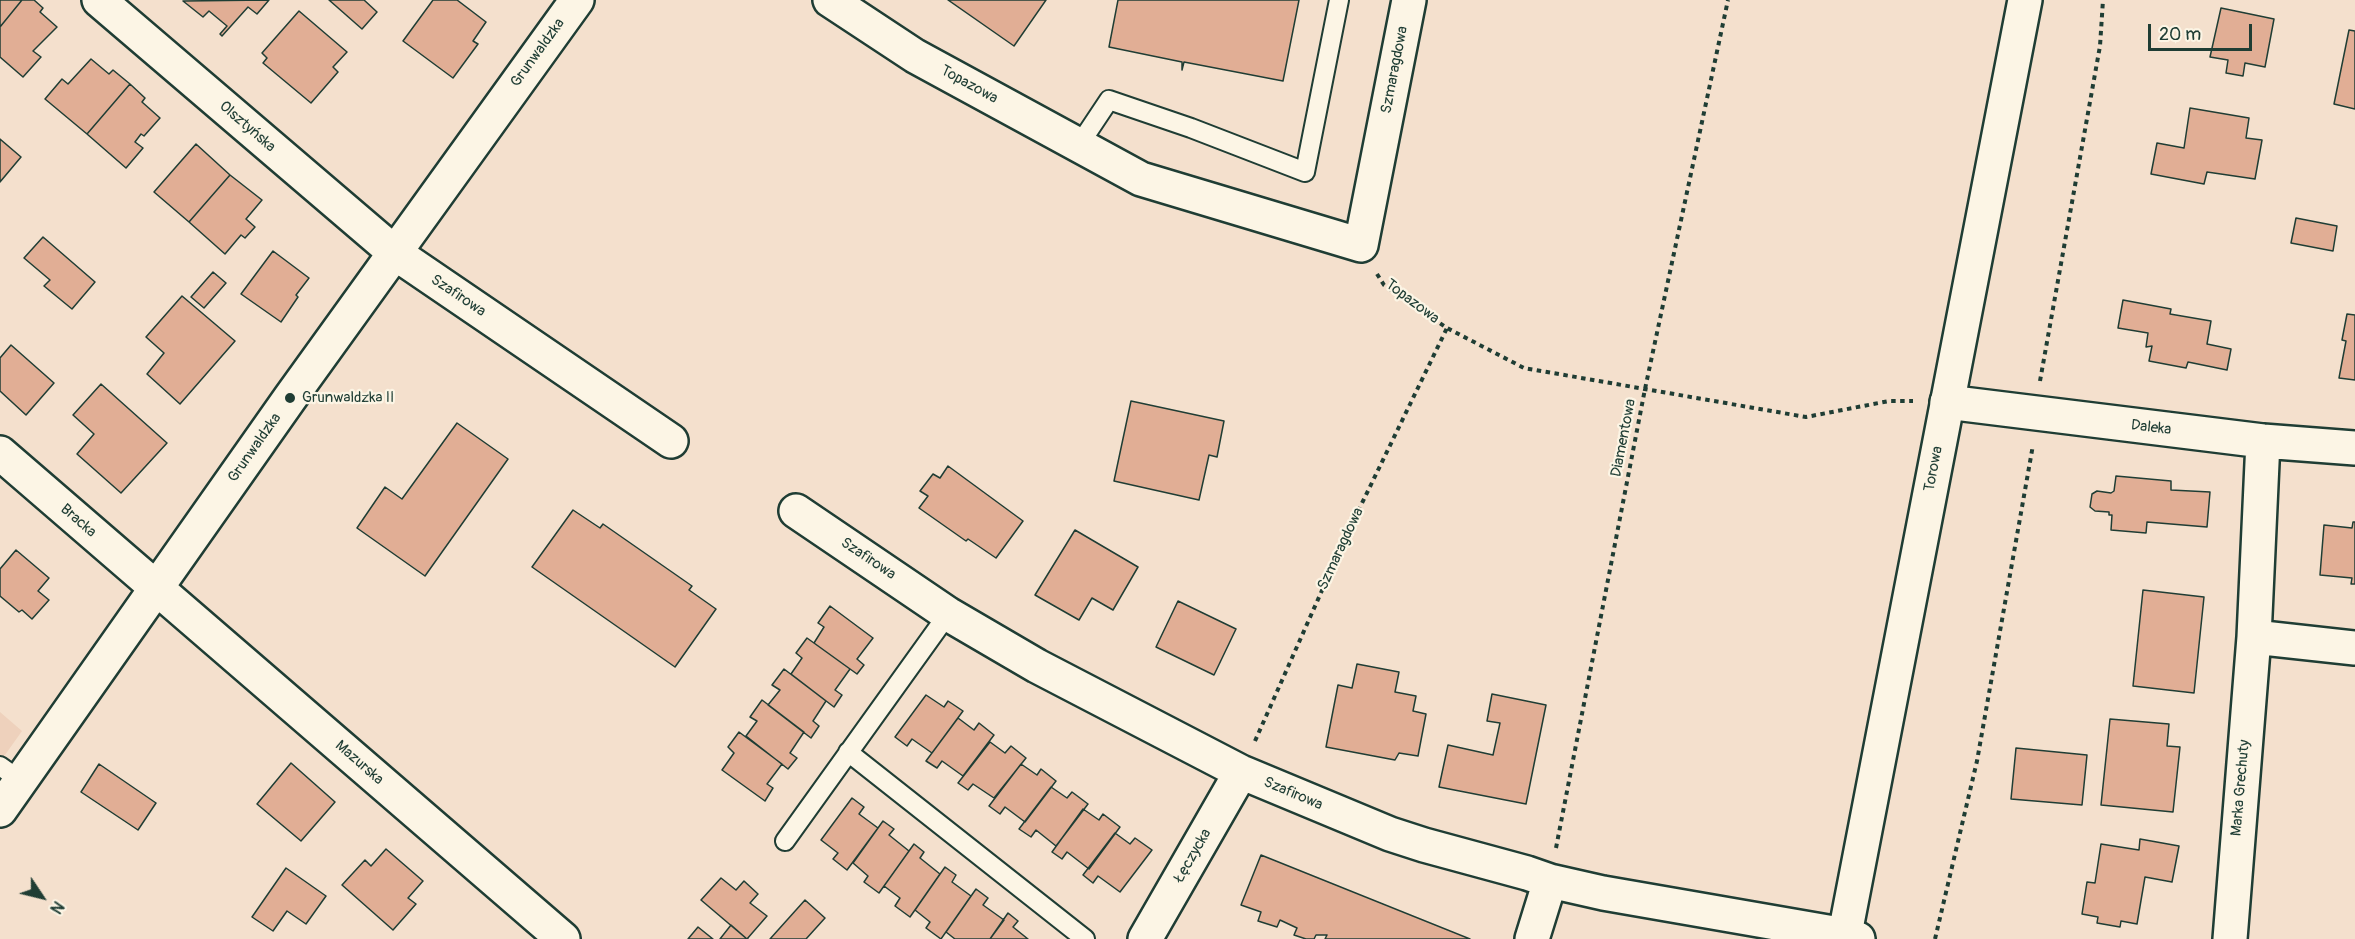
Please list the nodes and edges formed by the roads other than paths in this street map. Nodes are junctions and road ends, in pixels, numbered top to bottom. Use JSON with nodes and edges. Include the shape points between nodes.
{"nodes":[{"id":1,"x":99,"y":0,"type":"edge"},
{"id":2,"x":577,"y":0,"type":"edge"},
{"id":3,"x":830,"y":0,"type":"edge"},
{"id":4,"x":1339,"y":0,"type":"edge"},
{"id":5,"x":1409,"y":0,"type":"edge"},
{"id":6,"x":2025,"y":0,"type":"edge"},
{"id":7,"x":1079,"y":145,"type":"junction"},
{"id":8,"x":1361,"y":245,"type":"joint"},
{"id":9,"x":395,"y":253,"type":"junction"},
{"id":10,"x":1947,"y":402,"type":"junction"},
{"id":11,"x":671,"y":441,"type":"dead end"},
{"id":12,"x":2263,"y":441,"type":"junction"},
{"id":13,"x":2355,"y":448,"type":"edge"},
{"id":14,"x":0,"y":453,"type":"edge"},
{"id":15,"x":796,"y":511,"type":"dead end"},
{"id":16,"x":156,"y":588,"type":"junction"},
{"id":17,"x":948,"y":614,"type":"junction"},
{"id":18,"x":2254,"y":637,"type":"junction"},
{"id":19,"x":2355,"y":648,"type":"edge"},
{"id":20,"x":848,"y":752,"type":"junction"},
{"id":21,"x":1241,"y":772,"type":"junction"},
{"id":22,"x":10,"y":774,"type":"edge"},
{"id":23,"x":0,"y":810,"type":"edge"},
{"id":24,"x":785,"y":842,"type":"dead end"},
{"id":25,"x":1550,"y":881,"type":"junction"},
{"id":26,"x":1849,"y":938,"type":"edge"},
{"id":27,"x":563,"y":939,"type":"edge"},
{"id":28,"x":1085,"y":939,"type":"edge"},
{"id":29,"x":1145,"y":939,"type":"edge"},
{"id":30,"x":1532,"y":939,"type":"edge"},
{"id":31,"x":2230,"y":939,"type":"edge"}],
"edges":[{"from":1,"to":9,"type":"street","name":"Olsztyńska"},
{"from":2,"to":9,"type":"street","name":"Grunwaldzka"},
{"from":3,"to":7,"type":"street","name":"Topazowa","via":[[915,56]]},
{"from":4,"to":7,"type":"lane","via":[[1305,172],[1109,100]]},
{"from":5,"to":8,"type":"street","name":"Szmaragdowa"},
{"from":6,"to":10,"type":"street","name":"Torowa"},
{"from":7,"to":8,"type":"street","name":"Topazowa","via":[[1140,179]]},
{"from":9,"to":11,"type":"street","name":"Szafirowa"},
{"from":9,"to":16,"type":"street","name":"Grunwaldzka"},
{"from":10,"to":12,"type":"street","name":"Daleka"},
{"from":10,"to":26,"type":"street","name":"Torowa"},
{"from":12,"to":13,"type":"street","name":"Daleka"},
{"from":12,"to":18,"type":"street","name":"Marka Grechuty"},
{"from":14,"to":16,"type":"street","name":"Bracka"},
{"from":15,"to":17,"type":"street","name":"Szafirowa"},
{"from":16,"to":22,"type":"street","name":"Grunwaldzka"},
{"from":16,"to":27,"type":"street","name":"Mazurska"},
{"from":17,"to":20,"type":"lane"},
{"from":17,"to":21,"type":"street","name":"Szafirowa","via":[[1037,666]]},
{"from":18,"to":19,"type":"street"},
{"from":18,"to":31,"type":"street","name":"Marka Grechuty"},
{"from":20,"to":24,"type":"lane"},
{"from":20,"to":28,"type":"lane"},
{"from":21,"to":25,"type":"street","name":"Szafirowa","via":[[1390,834]]},
{"from":21,"to":29,"type":"street","name":"Łęczycka"},
{"from":22,"to":23,"type":"street","name":"Grunwaldzka"},
{"from":25,"to":26,"type":"street","name":"Szafirowa"},
{"from":25,"to":30,"type":"street"}]}
